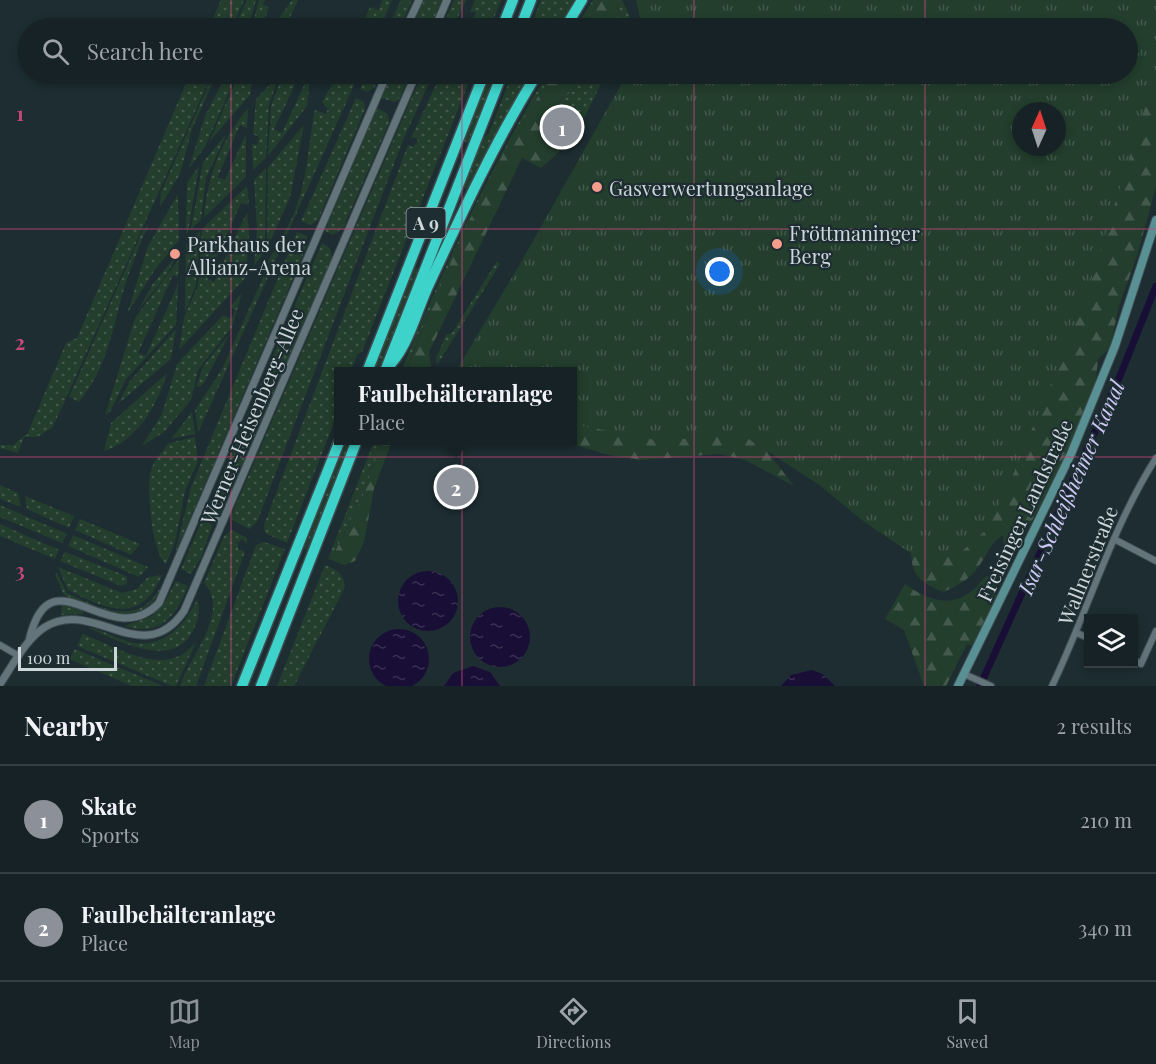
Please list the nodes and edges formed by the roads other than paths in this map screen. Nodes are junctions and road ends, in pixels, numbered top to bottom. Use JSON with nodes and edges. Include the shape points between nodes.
{"nodes":[{"id":1,"x":419,"y":0,"type":"edge"},
{"id":2,"x":447,"y":0,"type":"edge"},
{"id":3,"x":513,"y":0,"type":"edge"},
{"id":4,"x":531,"y":0,"type":"edge"},
{"id":5,"x":582,"y":0,"type":"edge"},
{"id":6,"x":411,"y":18,"type":"edge"},
{"id":7,"x":439,"y":18,"type":"edge"},
{"id":8,"x":506,"y":18,"type":"edge"},
{"id":9,"x":524,"y":18,"type":"edge"},
{"id":10,"x":571,"y":18,"type":"edge"},
{"id":11,"x":383,"y":84,"type":"edge"},
{"id":12,"x":412,"y":84,"type":"edge"},
{"id":13,"x":480,"y":84,"type":"edge"},
{"id":14,"x":498,"y":84,"type":"edge"},
{"id":15,"x":532,"y":84,"type":"edge"},
{"id":16,"x":1156,"y":220,"type":"edge"},
{"id":17,"x":370,"y":367,"type":"edge"},
{"id":18,"x":387,"y":367,"type":"edge"},
{"id":19,"x":389,"y":367,"type":"edge"},
{"id":20,"x":338,"y":445,"type":"edge"},
{"id":21,"x":355,"y":445,"type":"edge"},
{"id":22,"x":1156,"y":458,"type":"edge"},
{"id":23,"x":198,"y":511,"type":"junction"},
{"id":24,"x":223,"y":522,"type":"junction"},
{"id":25,"x":1114,"y":539,"type":"junction"},
{"id":26,"x":1156,"y":561,"type":"edge"},
{"id":27,"x":1156,"y":631,"type":"edge"},
{"id":28,"x":1077,"y":633,"type":"junction"},
{"id":29,"x":1084,"y":636,"type":"edge"},
{"id":30,"x":29,"y":641,"type":"junction"},
{"id":31,"x":0,"y":645,"type":"edge"},
{"id":32,"x":19,"y":656,"type":"junction"},
{"id":33,"x":1138,"y":662,"type":"edge"},
{"id":34,"x":964,"y":674,"type":"junction"},
{"id":35,"x":0,"y":684,"type":"edge"},
{"id":36,"x":988,"y":685,"type":"edge"},
{"id":37,"x":242,"y":686,"type":"edge"},
{"id":38,"x":261,"y":686,"type":"edge"},
{"id":39,"x":958,"y":686,"type":"edge"},
{"id":40,"x":1052,"y":686,"type":"edge"}],
"edges":[{"from":1,"to":6,"type":"street"},
{"from":2,"to":7,"type":"street"},
{"from":3,"to":8,"type":"highway"},
{"from":4,"to":9,"type":"highway"},
{"from":5,"to":10,"type":"highway"},
{"from":11,"to":23,"type":"street","name":"Werner-Heisenberg-Allee"},
{"from":12,"to":24,"type":"street","name":"Werner-Heisenberg-Allee"},
{"from":13,"to":17,"type":"highway","number":"A 9"},
{"from":14,"to":18,"type":"highway","number":"A 9"},
{"from":15,"to":19,"type":"highway","via":[[478,182],[399,357]]},
{"from":16,"to":34,"type":"main road","name":"Freisinger Landstraße","via":[[1115,346],[1071,454]]},
{"from":20,"to":37,"type":"highway"},
{"from":21,"to":38,"type":"highway"},
{"from":22,"to":25,"type":"street","name":"Wallnerstraße"},
{"from":23,"to":24,"type":"street"},
{"from":23,"to":30,"type":"street","name":"Werner-Heisenberg-Allee","via":[[167,588],[153,609],[129,619],[116,619],[68,601],[53,601],[39,611]]},
{"from":24,"to":30,"type":"street","name":"Werner-Heisenberg-Allee","via":[[177,621],[157,634],[138,636],[70,619],[46,626]]},
{"from":25,"to":26,"type":"street"},
{"from":25,"to":28,"type":"street","name":"Wallnerstraße"},
{"from":27,"to":33,"type":"street","via":[[1142,664]]},
{"from":28,"to":29,"type":"street"},
{"from":28,"to":40,"type":"street","name":"Wallnerstraße"},
{"from":30,"to":32,"type":"street","name":"Werner-Heisenberg-Allee"},
{"from":31,"to":32,"type":"street"},
{"from":32,"to":35,"type":"street","name":"Werner-Heisenberg-Allee"},
{"from":34,"to":36,"type":"street"},
{"from":34,"to":39,"type":"main road","name":"Freisinger Landstraße"}]}
